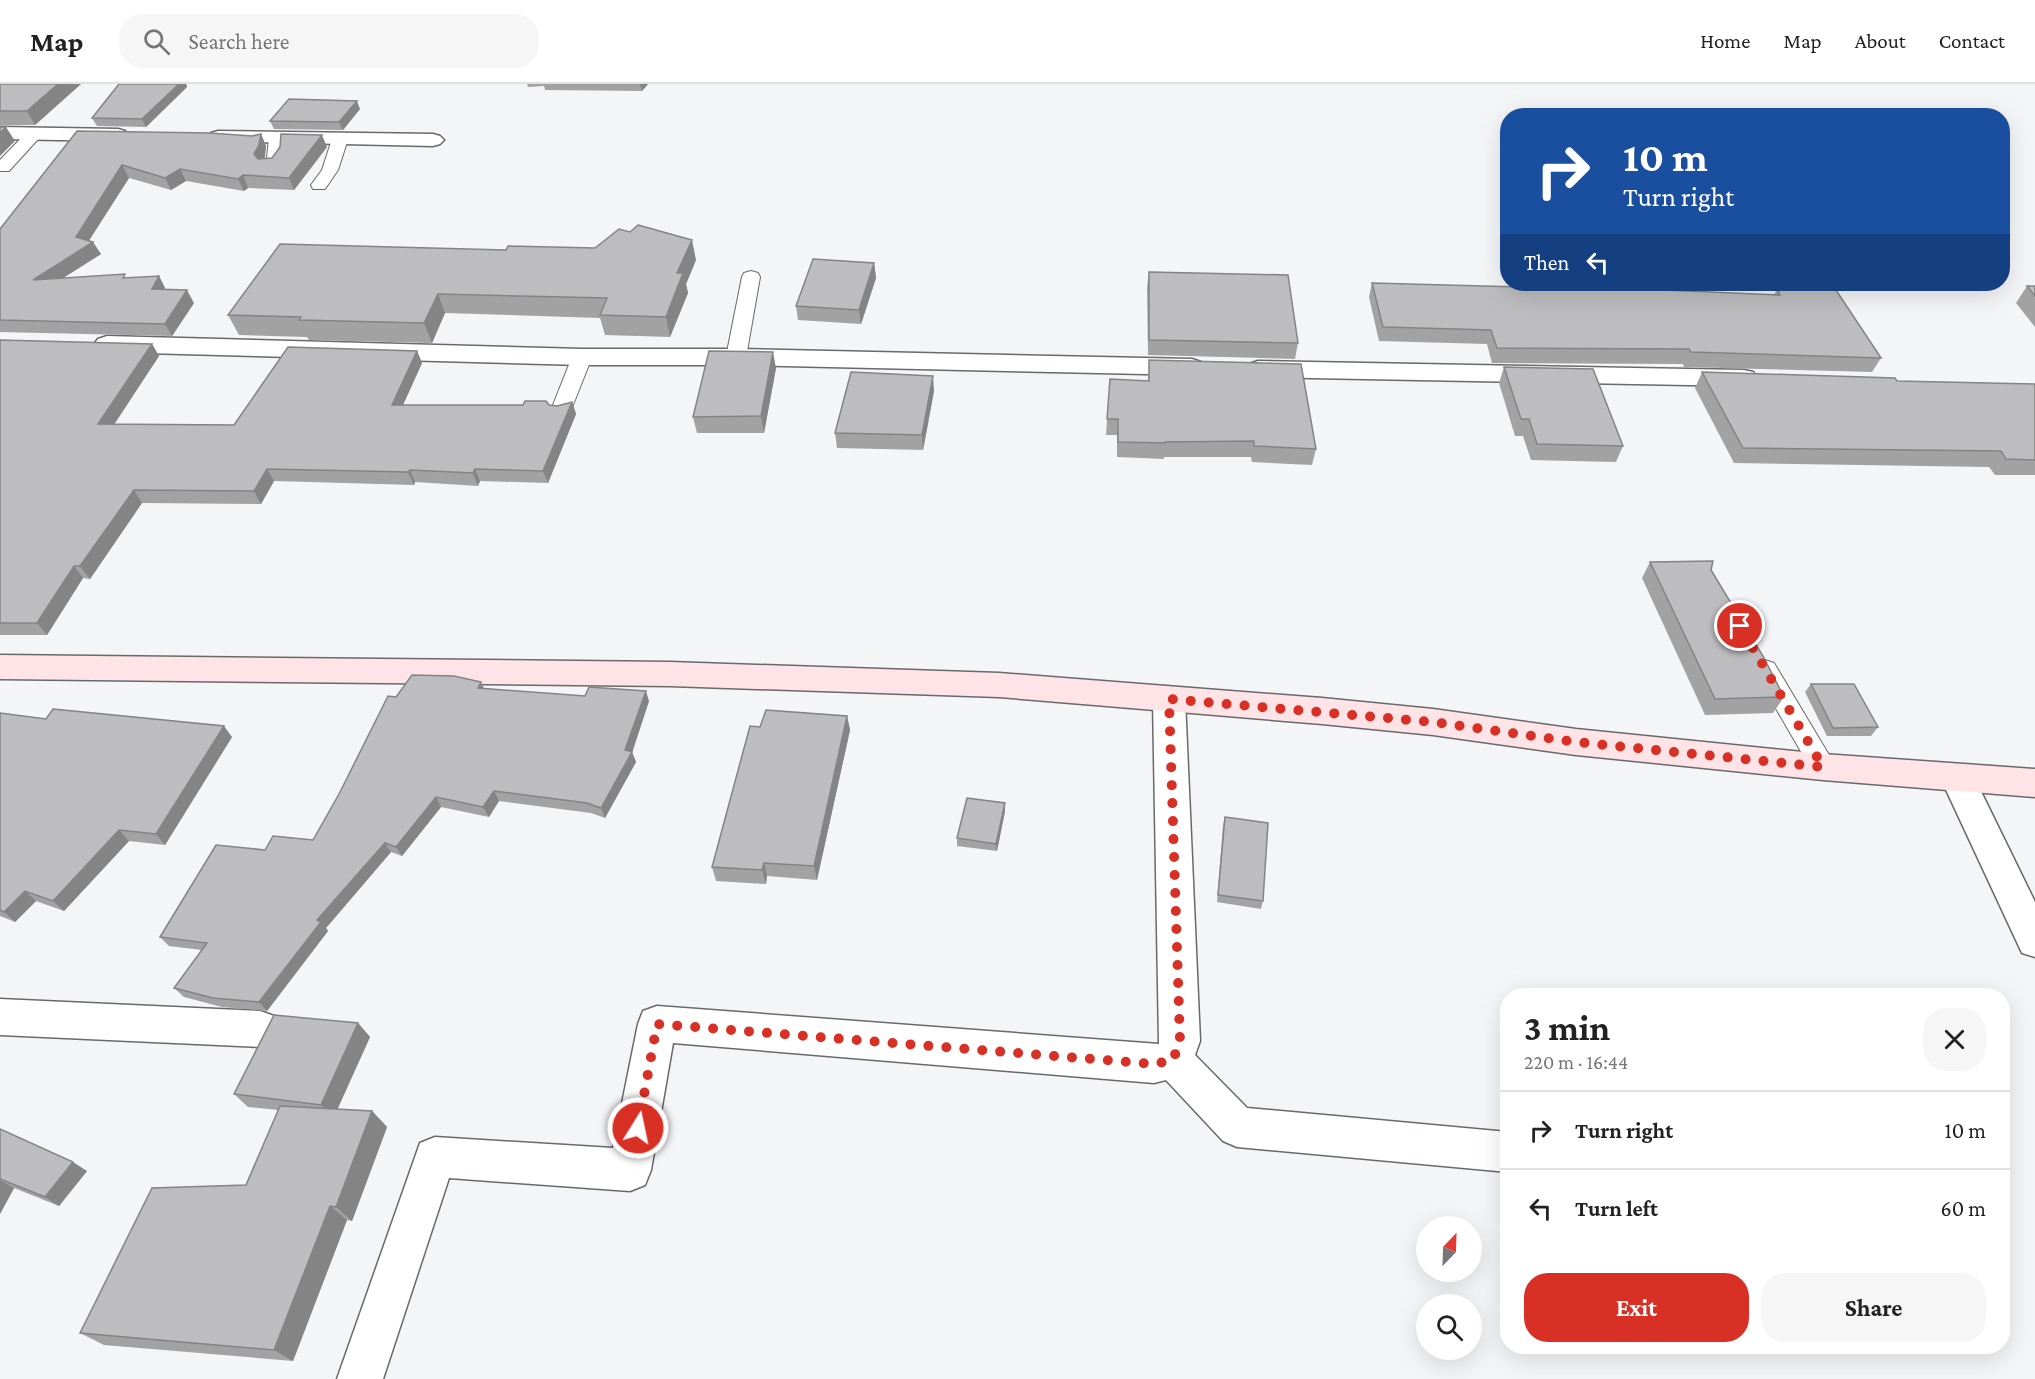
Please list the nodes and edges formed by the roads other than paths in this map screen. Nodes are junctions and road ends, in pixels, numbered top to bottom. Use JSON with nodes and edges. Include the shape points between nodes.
{"nodes":[{"id":1,"x":0,"y":133,"type":"edge"},
{"id":2,"x":34,"y":134,"type":"junction"},
{"id":3,"x":137,"y":136,"type":"edge"},
{"id":4,"x":194,"y":136,"type":"edge"},
{"id":5,"x":278,"y":138,"type":"junction"},
{"id":6,"x":340,"y":140,"type":"junction"},
{"id":7,"x":433,"y":140,"type":"dead end"},
{"id":8,"x":270,"y":165,"type":"edge"},
{"id":9,"x":3,"y":167,"type":"dead end"},
{"id":10,"x":319,"y":185,"type":"dead end"},
{"id":11,"x":751,"y":277,"type":"dead end"},
{"id":12,"x":83,"y":344,"type":"edge"},
{"id":13,"x":582,"y":357,"type":"junction"},
{"id":14,"x":736,"y":357,"type":"junction"},
{"id":15,"x":1766,"y":379,"type":"edge"},
{"id":16,"x":561,"y":410,"type":"edge"},
{"id":17,"x":1752,"y":646,"type":"edge"},
{"id":18,"x":0,"y":667,"type":"edge"},
{"id":19,"x":1169,"y":699,"type":"junction"},
{"id":20,"x":1823,"y":767,"type":"junction"},
{"id":21,"x":1958,"y":779,"type":"junction"},
{"id":22,"x":2035,"y":783,"type":"edge"},
{"id":23,"x":2035,"y":941,"type":"edge"},
{"id":24,"x":0,"y":1017,"type":"edge"},
{"id":25,"x":260,"y":1029,"type":"dead end"},
{"id":26,"x":1173,"y":1060,"type":"junction"},
{"id":27,"x":1500,"y":1151,"type":"edge"},
{"id":28,"x":360,"y":1379,"type":"edge"}],
"edges":[{"from":1,"to":2,"type":"street"},
{"from":2,"to":3,"type":"street"},
{"from":2,"to":9,"type":"lane"},
{"from":4,"to":5,"type":"street"},
{"from":5,"to":6,"type":"street"},
{"from":5,"to":8,"type":"lane"},
{"from":6,"to":7,"type":"street"},
{"from":6,"to":10,"type":"lane","via":[[330,170]]},
{"from":11,"to":14,"type":"lane"},
{"from":12,"to":13,"type":"street"},
{"from":13,"to":14,"type":"street"},
{"from":13,"to":16,"type":"lane"},
{"from":14,"to":15,"type":"street"},
{"from":17,"to":20,"type":"lane"},
{"from":18,"to":19,"type":"street","via":[[682,674],[988,685]]},
{"from":19,"to":20,"type":"street","via":[[1433,722],[1576,742]]},
{"from":19,"to":26,"type":"street","via":[[1180,1041]]},
{"from":20,"to":21,"type":"street"},
{"from":21,"to":22,"type":"street"},
{"from":21,"to":23,"type":"street"},
{"from":24,"to":25,"type":"street"},
{"from":26,"to":27,"type":"street","via":[[1237,1127]]},
{"from":26,"to":28,"type":"street","via":[[1154,1064],[657,1024],[630,1170],[435,1157]]}]}
